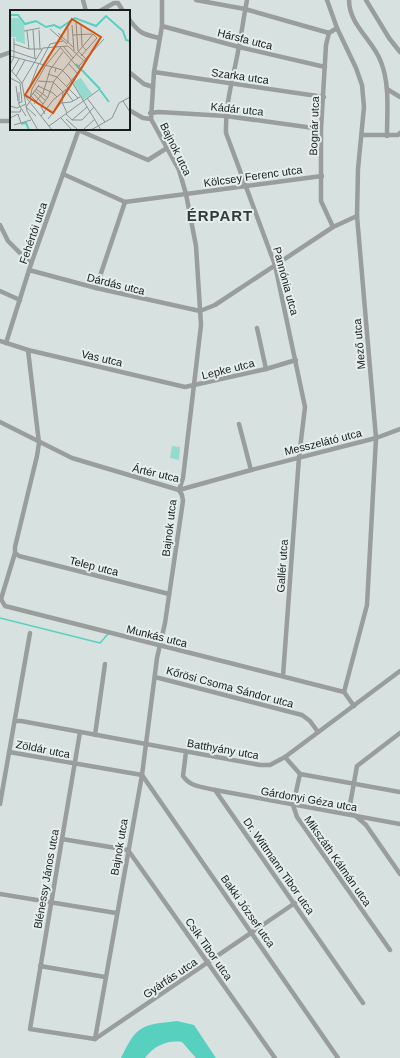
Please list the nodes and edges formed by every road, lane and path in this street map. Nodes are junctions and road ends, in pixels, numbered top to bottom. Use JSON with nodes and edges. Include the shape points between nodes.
{"nodes":[{"id":1,"x":83,"y":0,"type":"edge"},
{"id":2,"x":162,"y":0,"type":"edge"},
{"id":3,"x":196,"y":0,"type":"edge"},
{"id":4,"x":246,"y":0,"type":"edge"},
{"id":5,"x":327,"y":0,"type":"edge"},
{"id":6,"x":349,"y":0,"type":"edge"},
{"id":7,"x":366,"y":0,"type":"edge"},
{"id":8,"x":86,"y":10,"type":"edge"},
{"id":9,"x":102,"y":10,"type":"edge"},
{"id":10,"x":122,"y":10,"type":"edge"},
{"id":11,"x":245,"y":10,"type":"junction"},
{"id":12,"x":130,"y":20,"type":"edge"},
{"id":13,"x":162,"y":26,"type":"junction"},
{"id":14,"x":337,"y":28,"type":"junction"},
{"id":15,"x":329,"y":33,"type":"junction"},
{"id":16,"x":159,"y":38,"type":"junction"},
{"id":17,"x":239,"y":47,"type":"junction"},
{"id":18,"x":10,"y":52,"type":"edge"},
{"id":19,"x":400,"y":52,"type":"edge"},
{"id":20,"x":0,"y":56,"type":"edge"},
{"id":21,"x":325,"y":67,"type":"junction"},
{"id":22,"x":154,"y":72,"type":"junction"},
{"id":23,"x":130,"y":73,"type":"edge"},
{"id":24,"x":230,"y":84,"type":"junction"},
{"id":25,"x":153,"y":87,"type":"junction"},
{"id":26,"x":387,"y":89,"type":"junction"},
{"id":27,"x":324,"y":97,"type":"junction"},
{"id":28,"x":400,"y":97,"type":"edge"},
{"id":29,"x":130,"y":111,"type":"edge"},
{"id":30,"x":150,"y":116,"type":"junction"},
{"id":31,"x":226,"y":116,"type":"junction"},
{"id":32,"x":321,"y":129,"type":"junction"},
{"id":33,"x":78,"y":130,"type":"edge"},
{"id":34,"x":80,"y":130,"type":"edge"},
{"id":35,"x":400,"y":133,"type":"edge"},
{"id":36,"x":362,"y":135,"type":"junction"},
{"id":37,"x":387,"y":136,"type":"junction"},
{"id":38,"x":167,"y":148,"type":"junction"},
{"id":39,"x":63,"y":174,"type":"junction"},
{"id":40,"x":322,"y":176,"type":"junction"},
{"id":41,"x":245,"y":186,"type":"junction"},
{"id":42,"x":186,"y":194,"type":"junction"},
{"id":43,"x":125,"y":202,"type":"junction"},
{"id":44,"x":357,"y":216,"type":"junction"},
{"id":45,"x":0,"y":225,"type":"edge"},
{"id":46,"x":333,"y":228,"type":"junction"},
{"id":47,"x":31,"y":264,"type":"junction"},
{"id":48,"x":275,"y":265,"type":"junction"},
{"id":49,"x":29,"y":270,"type":"junction"},
{"id":50,"x":96,"y":288,"type":"junction"},
{"id":51,"x":0,"y":291,"type":"edge"},
{"id":52,"x":20,"y":300,"type":"junction"},
{"id":53,"x":200,"y":311,"type":"junction"},
{"id":54,"x":257,"y":328,"type":"dead end"},
{"id":55,"x":0,"y":341,"type":"edge"},
{"id":56,"x":6,"y":343,"type":"junction"},
{"id":57,"x":28,"y":350,"type":"junction"},
{"id":58,"x":296,"y":360,"type":"junction"},
{"id":59,"x":266,"y":369,"type":"junction"},
{"id":60,"x":194,"y":386,"type":"junction"},
{"id":61,"x":0,"y":422,"type":"edge"},
{"id":62,"x":238,"y":424,"type":"dead end"},
{"id":63,"x":400,"y":429,"type":"edge"},
{"id":64,"x":376,"y":438,"type":"junction"},
{"id":65,"x":39,"y":443,"type":"junction"},
{"id":66,"x":300,"y":457,"type":"junction"},
{"id":67,"x":251,"y":470,"type":"junction"},
{"id":68,"x":179,"y":490,"type":"junction"},
{"id":69,"x":15,"y":553,"type":"junction"},
{"id":70,"x":169,"y":594,"type":"junction"},
{"id":71,"x":30,"y":633,"type":"dead end"},
{"id":72,"x":160,"y":646,"type":"junction"},
{"id":73,"x":105,"y":664,"type":"dead end"},
{"id":74,"x":400,"y":671,"type":"edge"},
{"id":75,"x":283,"y":676,"type":"junction"},
{"id":76,"x":155,"y":677,"type":"junction"},
{"id":77,"x":344,"y":692,"type":"junction"},
{"id":78,"x":354,"y":706,"type":"junction"},
{"id":79,"x":16,"y":721,"type":"junction"},
{"id":80,"x":80,"y":732,"type":"junction"},
{"id":81,"x":318,"y":732,"type":"junction"},
{"id":82,"x":400,"y":733,"type":"edge"},
{"id":83,"x":95,"y":735,"type":"junction"},
{"id":84,"x":145,"y":744,"type":"junction"},
{"id":85,"x":9,"y":752,"type":"junction"},
{"id":86,"x":186,"y":752,"type":"junction"},
{"id":87,"x":285,"y":757,"type":"junction"},
{"id":88,"x":74,"y":764,"type":"junction"},
{"id":89,"x":300,"y":774,"type":"junction"},
{"id":90,"x":142,"y":775,"type":"junction"},
{"id":91,"x":353,"y":783,"type":"junction"},
{"id":92,"x":215,"y":790,"type":"junction"},
{"id":93,"x":400,"y":792,"type":"edge"},
{"id":94,"x":0,"y":804,"type":"edge"},
{"id":95,"x":293,"y":806,"type":"junction"},
{"id":96,"x":354,"y":816,"type":"junction"},
{"id":97,"x":400,"y":824,"type":"edge"},
{"id":98,"x":62,"y":839,"type":"junction"},
{"id":99,"x":128,"y":850,"type":"junction"},
{"id":100,"x":400,"y":874,"type":"edge"},
{"id":101,"x":0,"y":894,"type":"edge"},
{"id":102,"x":51,"y":902,"type":"junction"},
{"id":103,"x":294,"y":903,"type":"junction"},
{"id":104,"x":116,"y":913,"type":"junction"},
{"id":105,"x":252,"y":933,"type":"junction"},
{"id":106,"x":390,"y":950,"type":"dead end"},
{"id":107,"x":208,"y":963,"type":"junction"},
{"id":108,"x":40,"y":966,"type":"junction"},
{"id":109,"x":105,"y":977,"type":"junction"},
{"id":110,"x":363,"y":1003,"type":"dead end"},
{"id":111,"x":95,"y":1039,"type":"junction"},
{"id":112,"x":275,"y":1058,"type":"edge"},
{"id":113,"x":338,"y":1058,"type":"edge"}],
"edges":[{"from":1,"to":8,"type":"street"},
{"from":2,"to":13,"type":"street","name":"Bajnok utca"},
{"from":3,"to":11,"type":"street"},
{"from":4,"to":11,"type":"street","name":"Pannónia utca"},
{"from":5,"to":14,"type":"street","name":"Mező utca"},
{"from":6,"to":26,"type":"street","via":[[355,22],[381,61]]},
{"from":7,"to":19,"type":"street"},
{"from":9,"to":10,"type":"street","via":[[114,3],[118,3]]},
{"from":11,"to":15,"type":"street"},
{"from":11,"to":17,"type":"street","name":"Pannónia utca"},
{"from":12,"to":16,"type":"street","via":[[138,32]]},
{"from":13,"to":16,"type":"street","name":"Bajnok utca"},
{"from":13,"to":17,"type":"street","name":"Hársfa utca"},
{"from":14,"to":15,"type":"street"},
{"from":14,"to":36,"type":"street","name":"Mező utca","via":[[362,85]]},
{"from":15,"to":21,"type":"street","name":"Bognár utca"},
{"from":16,"to":22,"type":"street","name":"Bajnok utca"},
{"from":17,"to":21,"type":"street","name":"Hársfa utca"},
{"from":17,"to":24,"type":"street","name":"Pannónia utca"},
{"from":18,"to":20,"type":"street"},
{"from":21,"to":27,"type":"street","name":"Bognár utca"},
{"from":22,"to":24,"type":"street","name":"Szarka utca"},
{"from":22,"to":25,"type":"street","name":"Bajnok utca"},
{"from":23,"to":25,"type":"street","via":[[144,84]]},
{"from":24,"to":27,"type":"street","name":"Szarka utca"},
{"from":24,"to":31,"type":"street","name":"Pannónia utca"},
{"from":25,"to":30,"type":"street","name":"Bajnok utca"},
{"from":26,"to":28,"type":"street"},
{"from":26,"to":37,"type":"street"},
{"from":27,"to":32,"type":"street","name":"Bognár utca"},
{"from":29,"to":30,"type":"street","via":[[143,118]]},
{"from":30,"to":31,"type":"street","name":"Kádár utca","via":[[159,112]]},
{"from":30,"to":38,"type":"street","name":"Bajnok utca"},
{"from":31,"to":32,"type":"street","name":"Kádár utca"},
{"from":31,"to":41,"type":"street","name":"Pannónia utca","via":[[229,144]]},
{"from":32,"to":40,"type":"street","name":"Bognár utca"},
{"from":33,"to":39,"type":"street","name":"Fehértói utca"},
{"from":34,"to":38,"type":"street","via":[[148,160]]},
{"from":35,"to":37,"type":"street"},
{"from":36,"to":37,"type":"street"},
{"from":36,"to":44,"type":"street","name":"Mező utca"},
{"from":38,"to":42,"type":"street","name":"Bajnok utca"},
{"from":39,"to":43,"type":"street"},
{"from":39,"to":47,"type":"street","name":"Fehértói utca"},
{"from":40,"to":41,"type":"street","name":"Kölcsey Ferenc utca"},
{"from":40,"to":46,"type":"street","name":"Bognár utca","via":[[322,201]]},
{"from":41,"to":42,"type":"street","name":"Kölcsey Ferenc utca"},
{"from":41,"to":48,"type":"street","name":"Pannónia utca"},
{"from":42,"to":43,"type":"street","name":"Kölcsey Ferenc utca"},
{"from":42,"to":53,"type":"street","name":"Bajnok utca","via":[[196,246]]},
{"from":43,"to":50,"type":"street"},
{"from":44,"to":46,"type":"street"},
{"from":44,"to":64,"type":"street","name":"Mező utca"},
{"from":45,"to":47,"type":"street","via":[[8,241]]},
{"from":46,"to":48,"type":"street"},
{"from":47,"to":49,"type":"street","name":"Fehértói utca"},
{"from":48,"to":53,"type":"street","via":[[215,305]]},
{"from":48,"to":58,"type":"street","name":"Pannónia utca"},
{"from":49,"to":50,"type":"street","name":"Dárdás utca"},
{"from":49,"to":52,"type":"street","name":"Fehértói utca"},
{"from":50,"to":53,"type":"street","name":"Dárdás utca"},
{"from":51,"to":52,"type":"street"},
{"from":52,"to":56,"type":"street","name":"Fehértói utca"},
{"from":53,"to":60,"type":"street","name":"Bajnok utca","via":[[201,325]]},
{"from":54,"to":59,"type":"street","name":"Lepke utca"},
{"from":55,"to":56,"type":"street","name":"Vas utca"},
{"from":56,"to":57,"type":"street","name":"Vas utca"},
{"from":57,"to":60,"type":"street","name":"Vas utca","via":[[185,387]]},
{"from":57,"to":65,"type":"street"},
{"from":58,"to":59,"type":"street","name":"Lepke utca"},
{"from":58,"to":66,"type":"street","name":"Pannónia utca","via":[[305,407]]},
{"from":59,"to":60,"type":"street","name":"Lepke utca"},
{"from":60,"to":68,"type":"street","name":"Bajnok utca","via":[[183,478]]},
{"from":61,"to":65,"type":"street","name":"Ártér utca"},
{"from":62,"to":67,"type":"street"},
{"from":63,"to":64,"type":"street","name":"Messzelátó utca"},
{"from":64,"to":66,"type":"street","name":"Messzelátó utca"},
{"from":64,"to":77,"type":"street","name":"Mező utca","via":[[367,605]]},
{"from":65,"to":68,"type":"street","name":"Ártér utca","via":[[72,458]]},
{"from":65,"to":69,"type":"street"},
{"from":66,"to":67,"type":"street","name":"Messzelátó utca"},
{"from":66,"to":75,"type":"street","name":"Gallér utca"},
{"from":67,"to":68,"type":"street","name":"Ártér utca"},
{"from":68,"to":70,"type":"street","name":"Bajnok utca","via":[[183,501]]},
{"from":69,"to":70,"type":"street","name":"Telep utca"},
{"from":69,"to":72,"type":"street","name":"Munkás utca","via":[[1,600],[5,606]]},
{"from":70,"to":72,"type":"street","name":"Bajnok utca"},
{"from":71,"to":79,"type":"street"},
{"from":72,"to":75,"type":"street","name":"Munkás utca"},
{"from":72,"to":76,"type":"street","name":"Bajnok utca"},
{"from":73,"to":83,"type":"street"},
{"from":74,"to":78,"type":"street","name":"Batthyány utca"},
{"from":75,"to":77,"type":"street","name":"Munkás utca"},
{"from":76,"to":81,"type":"street","name":"Kőrösi Csoma Sándor utca","via":[[302,715]]},
{"from":76,"to":84,"type":"street","name":"Bajnok utca"},
{"from":77,"to":78,"type":"street"},
{"from":78,"to":81,"type":"street","name":"Batthyány utca"},
{"from":79,"to":80,"type":"street","name":"Batthyány utca"},
{"from":79,"to":85,"type":"street"},
{"from":80,"to":83,"type":"street","name":"Batthyány utca"},
{"from":80,"to":88,"type":"street","name":"Blénessy János utca"},
{"from":81,"to":87,"type":"street","name":"Batthyány utca"},
{"from":82,"to":91,"type":"street","via":[[357,766]]},
{"from":83,"to":84,"type":"street","name":"Batthyány utca"},
{"from":84,"to":86,"type":"street","name":"Batthyány utca"},
{"from":84,"to":90,"type":"street","name":"Bajnok utca"},
{"from":85,"to":88,"type":"street","name":"Zöldár utca"},
{"from":85,"to":94,"type":"street"},
{"from":86,"to":87,"type":"street","name":"Batthyány utca","via":[[260,765],[270,765]]},
{"from":86,"to":92,"type":"street","via":[[183,776],[193,785]]},
{"from":87,"to":89,"type":"street"},
{"from":88,"to":90,"type":"street","name":"Zöldár utca"},
{"from":88,"to":98,"type":"street","name":"Blénessy János utca"},
{"from":89,"to":91,"type":"street"},
{"from":89,"to":95,"type":"street"},
{"from":90,"to":99,"type":"street","name":"Bajnok utca"},
{"from":90,"to":105,"type":"street","name":"Bakki József utca"},
{"from":91,"to":93,"type":"street"},
{"from":91,"to":96,"type":"street","via":[[349,810]]},
{"from":92,"to":95,"type":"street","name":"Gárdonyi Géza utca"},
{"from":92,"to":103,"type":"street","name":"Dr. Wittmann Tibor utca"},
{"from":95,"to":96,"type":"street","name":"Gárdonyi Géza utca"},
{"from":95,"to":106,"type":"street","name":"Mikszáth Kálmán utca","via":[[297,817]]},
{"from":96,"to":97,"type":"street","name":"Gárdonyi Géza utca"},
{"from":96,"to":100,"type":"street","via":[[366,825]]},
{"from":98,"to":99,"type":"street"},
{"from":98,"to":102,"type":"street","name":"Blénessy János utca"},
{"from":99,"to":104,"type":"street","name":"Bajnok utca"},
{"from":99,"to":107,"type":"street","name":"Csík Tibor utca"},
{"from":101,"to":102,"type":"street"},
{"from":102,"to":104,"type":"street"},
{"from":102,"to":108,"type":"street","name":"Blénessy János utca"},
{"from":103,"to":105,"type":"street","name":"Gyárfás utca"},
{"from":103,"to":110,"type":"street","name":"Dr. Wittmann Tibor utca"},
{"from":104,"to":109,"type":"street","name":"Bajnok utca"},
{"from":105,"to":107,"type":"street","name":"Gyárfás utca"},
{"from":105,"to":113,"type":"street","name":"Bakki József utca"},
{"from":107,"to":111,"type":"street","name":"Gyárfás utca"},
{"from":107,"to":112,"type":"street","name":"Csík Tibor utca"},
{"from":108,"to":109,"type":"street"},
{"from":108,"to":111,"type":"street","name":"Blénessy János utca","via":[[30,1029]]},
{"from":109,"to":111,"type":"street","name":"Bajnok utca"}]}
